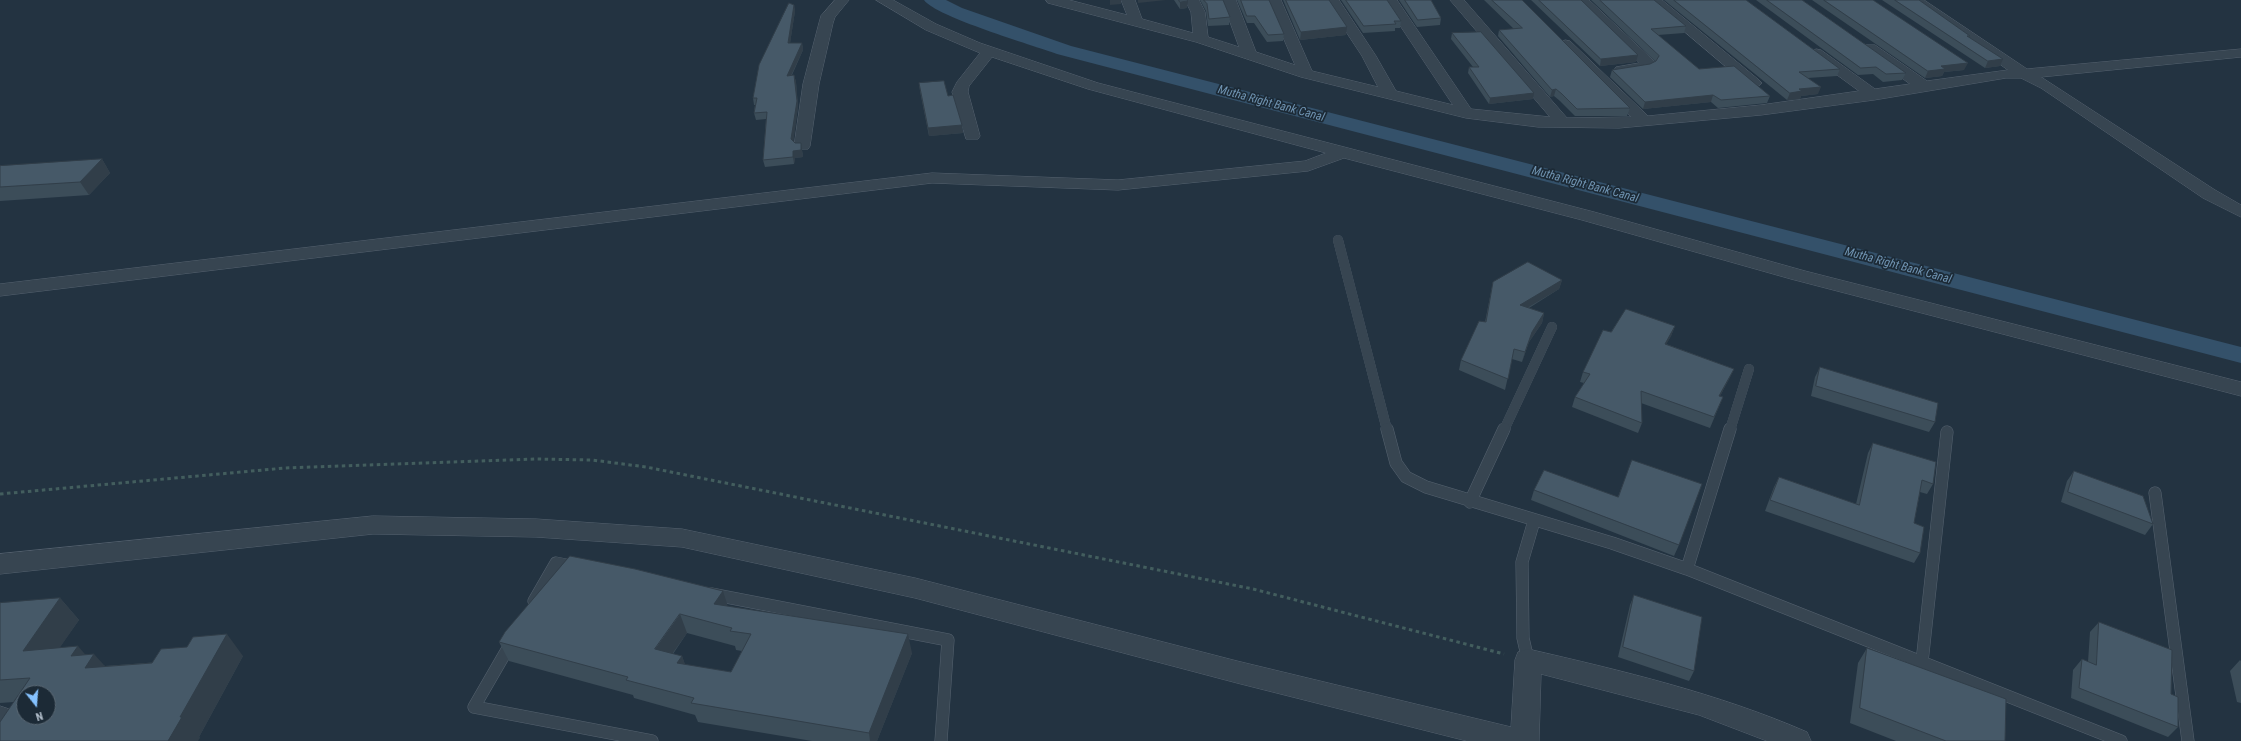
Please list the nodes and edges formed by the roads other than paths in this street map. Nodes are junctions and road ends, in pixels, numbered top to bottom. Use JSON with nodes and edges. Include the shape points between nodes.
{"nodes":[{"id":1,"x":842,"y":0,"type":"edge"},
{"id":2,"x":882,"y":0,"type":"edge"},
{"id":3,"x":1053,"y":0,"type":"edge"},
{"id":4,"x":1101,"y":0,"type":"edge"},
{"id":5,"x":1128,"y":0,"type":"edge"},
{"id":6,"x":1192,"y":0,"type":"edge"},
{"id":7,"x":1229,"y":0,"type":"edge"},
{"id":8,"x":1274,"y":0,"type":"edge"},
{"id":9,"x":1332,"y":0,"type":"edge"},
{"id":10,"x":1390,"y":0,"type":"edge"},
{"id":11,"x":1457,"y":0,"type":"edge"},
{"id":12,"x":1581,"y":0,"type":"edge"},
{"id":13,"x":1654,"y":0,"type":"edge"},
{"id":14,"x":1915,"y":0,"type":"edge"},
{"id":15,"x":1109,"y":14,"type":"junction"},
{"id":16,"x":1136,"y":21,"type":"junction"},
{"id":17,"x":1557,"y":36,"type":"edge"},
{"id":18,"x":1200,"y":39,"type":"junction"},
{"id":19,"x":1856,"y":39,"type":"edge"},
{"id":20,"x":1806,"y":45,"type":"edge"},
{"id":21,"x":989,"y":51,"type":"junction"},
{"id":22,"x":2241,"y":53,"type":"edge"},
{"id":23,"x":1249,"y":54,"type":"junction"},
{"id":24,"x":1966,"y":64,"type":"edge"},
{"id":25,"x":1595,"y":73,"type":"junction"},
{"id":26,"x":1306,"y":74,"type":"junction"},
{"id":27,"x":2024,"y":74,"type":"junction"},
{"id":28,"x":1985,"y":76,"type":"junction"},
{"id":29,"x":1925,"y":87,"type":"junction"},
{"id":30,"x":1389,"y":92,"type":"junction"},
{"id":31,"x":1874,"y":95,"type":"junction"},
{"id":32,"x":1784,"y":107,"type":"junction"},
{"id":33,"x":1466,"y":113,"type":"junction"},
{"id":34,"x":1644,"y":120,"type":"junction"},
{"id":35,"x":1563,"y":123,"type":"junction"},
{"id":36,"x":972,"y":136,"type":"dead end"},
{"id":37,"x":802,"y":146,"type":"edge"},
{"id":38,"x":1342,"y":153,"type":"junction"},
{"id":39,"x":2241,"y":212,"type":"edge"},
{"id":40,"x":1338,"y":240,"type":"dead end"},
{"id":41,"x":0,"y":290,"type":"edge"},
{"id":42,"x":1552,"y":327,"type":"dead end"},
{"id":43,"x":1749,"y":369,"type":"dead end"},
{"id":44,"x":2241,"y":389,"type":"edge"},
{"id":45,"x":1947,"y":432,"type":"dead end"},
{"id":46,"x":2155,"y":493,"type":"dead end"},
{"id":47,"x":1470,"y":502,"type":"junction"},
{"id":48,"x":1534,"y":521,"type":"junction"},
{"id":49,"x":0,"y":564,"type":"edge"},
{"id":50,"x":587,"y":569,"type":"edge"},
{"id":51,"x":1687,"y":569,"type":"junction"},
{"id":52,"x":697,"y":591,"type":"edge"},
{"id":53,"x":529,"y":611,"type":"edge"},
{"id":54,"x":517,"y":632,"type":"edge"},
{"id":55,"x":1528,"y":660,"type":"junction"},
{"id":56,"x":1922,"y":662,"type":"junction"},
{"id":57,"x":0,"y":718,"type":"edge"},
{"id":58,"x":0,"y":724,"type":"edge"},
{"id":59,"x":652,"y":741,"type":"edge"},
{"id":60,"x":941,"y":741,"type":"edge"},
{"id":61,"x":1517,"y":741,"type":"edge"},
{"id":62,"x":1524,"y":741,"type":"edge"},
{"id":63,"x":1797,"y":741,"type":"edge"},
{"id":64,"x":2121,"y":741,"type":"edge"},
{"id":65,"x":2188,"y":741,"type":"edge"}],
"edges":[{"from":1,"to":37,"type":"street","via":[[826,22],[811,84]]},
{"from":2,"to":21,"type":"street","via":[[930,27]]},
{"from":3,"to":15,"type":"street"},
{"from":4,"to":15,"type":"street"},
{"from":5,"to":16,"type":"street"},
{"from":6,"to":18,"type":"street","via":[[1198,12]]},
{"from":7,"to":23,"type":"street"},
{"from":8,"to":26,"type":"street"},
{"from":9,"to":30,"type":"street"},
{"from":10,"to":33,"type":"street"},
{"from":11,"to":35,"type":"street"},
{"from":12,"to":25,"type":"street","via":[[1649,64]]},
{"from":13,"to":32,"type":"street"},
{"from":14,"to":27,"type":"street"},
{"from":15,"to":16,"type":"street"},
{"from":16,"to":18,"type":"street"},
{"from":17,"to":25,"type":"street"},
{"from":18,"to":23,"type":"street"},
{"from":19,"to":29,"type":"street"},
{"from":20,"to":31,"type":"street"},
{"from":21,"to":36,"type":"street","via":[[962,85],[960,92]]},
{"from":21,"to":38,"type":"street","via":[[1093,86]]},
{"from":22,"to":27,"type":"street"},
{"from":23,"to":26,"type":"street"},
{"from":24,"to":28,"type":"street"},
{"from":25,"to":34,"type":"street"},
{"from":26,"to":30,"type":"street"},
{"from":27,"to":28,"type":"street"},
{"from":27,"to":39,"type":"street","via":[[2046,85],[2208,194]]},
{"from":28,"to":29,"type":"street"},
{"from":29,"to":31,"type":"street"},
{"from":30,"to":33,"type":"street"},
{"from":31,"to":32,"type":"street"},
{"from":32,"to":34,"type":"street"},
{"from":33,"to":35,"type":"street"},
{"from":34,"to":35,"type":"street"},
{"from":38,"to":41,"type":"street","via":[[1308,166],[1118,185],[932,178]]},
{"from":38,"to":44,"type":"street","via":[[1588,216],[1798,275]]},
{"from":40,"to":47,"type":"lane","via":[[1396,463],[1406,477],[1426,488]]},
{"from":42,"to":47,"type":"lane"},
{"from":43,"to":51,"type":"lane"},
{"from":45,"to":56,"type":"lane"},
{"from":46,"to":65,"type":"lane"},
{"from":47,"to":48,"type":"lane"},
{"from":48,"to":51,"type":"lane"},
{"from":48,"to":55,"type":"lane","via":[[1522,562],[1523,638]]},
{"from":49,"to":61,"type":"street","via":[[373,525],[536,528],[682,538],[915,588],[1237,672]]},
{"from":50,"to":53,"type":"lane","via":[[556,563]]},
{"from":51,"to":56,"type":"lane"},
{"from":52,"to":60,"type":"lane","via":[[948,640]]},
{"from":54,"to":59,"type":"lane","via":[[474,707]]},
{"from":55,"to":62,"type":"street"},
{"from":55,"to":63,"type":"street","via":[[1658,691],[1717,709]]},
{"from":56,"to":64,"type":"lane"},
{"from":57,"to":58,"type":"street"}]}
